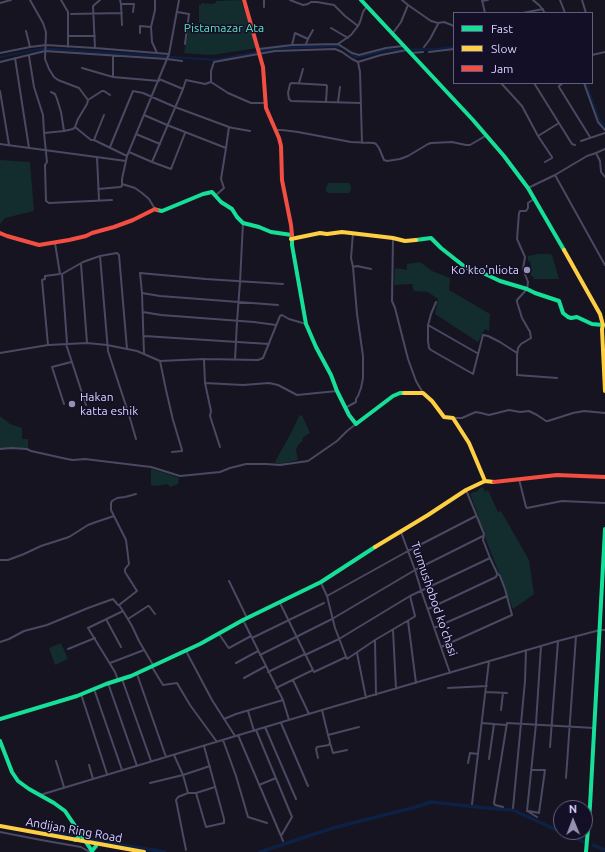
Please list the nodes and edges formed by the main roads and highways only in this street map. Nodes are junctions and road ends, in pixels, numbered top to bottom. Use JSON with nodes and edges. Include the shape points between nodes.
{"nodes":[{"id":1,"x":244,"y":0,"type":"edge"},
{"id":2,"x":361,"y":0,"type":"edge"},
{"id":3,"x":0,"y":233,"type":"edge"},
{"id":4,"x":291,"y":237,"type":"junction"},
{"id":5,"x":604,"y":325,"type":"edge"},
{"id":6,"x":605,"y":391,"type":"edge"},
{"id":7,"x":605,"y":478,"type":"edge"},
{"id":8,"x":485,"y":481,"type":"junction"},
{"id":9,"x":605,"y":529,"type":"edge"},
{"id":10,"x":0,"y":719,"type":"edge"},
{"id":11,"x":0,"y":741,"type":"edge"},
{"id":12,"x":0,"y":829,"type":"edge"},
{"id":13,"x":80,"y":833,"type":"junction"},
{"id":14,"x":59,"y":840,"type":"junction"},
{"id":15,"x":75,"y":840,"type":"junction"},
{"id":16,"x":86,"y":843,"type":"junction"},
{"id":17,"x":96,"y":846,"type":"junction"},
{"id":18,"x":93,"y":852,"type":"edge"},
{"id":19,"x":130,"y":852,"type":"edge"},
{"id":20,"x":144,"y":852,"type":"edge"},
{"id":21,"x":586,"y":852,"type":"edge"}],
"edges":[{"from":1,"to":4,"type":"main road","via":[[259,52],[265,103],[281,146],[282,180]]},
{"from":2,"to":5,"type":"main road","via":[[487,135],[528,188]]},
{"from":3,"to":4,"type":"main road","via":[[39,245],[69,240],[114,227],[156,209],[162,211],[212,192],[232,209],[243,223]]},
{"from":4,"to":5,"type":"main road","via":[[339,232],[405,241],[431,238],[465,267],[560,301],[563,313],[568,317]]},
{"from":4,"to":8,"type":"main road","via":[[306,324],[349,415],[356,424],[393,396],[400,393],[423,393],[444,418],[453,418],[469,442]]},
{"from":5,"to":6,"type":"main road"},
{"from":7,"to":8,"type":"main road","via":[[557,475]]},
{"from":8,"to":10,"type":"main road","via":[[466,490],[321,582],[245,619],[186,652],[137,674]]},
{"from":9,"to":21,"type":"main road"},
{"from":11,"to":13,"type":"main road","via":[[18,781],[65,811]]},
{"from":12,"to":14,"type":"main road","name":"Andijan Ring Road"},
{"from":12,"to":14,"type":"main road","name":"Andijan Ring Road","via":[[24,831]]},
{"from":13,"to":15,"type":"main road"},
{"from":13,"to":16,"type":"main road"},
{"from":14,"to":15,"type":"main road","name":"Andijan Ring Road"},
{"from":14,"to":16,"type":"main road","name":"Andijan Ring Road"},
{"from":15,"to":16,"type":"main road","name":"Andijan Ring Road"},
{"from":16,"to":17,"type":"main road","name":"Andijan Ring Road"},
{"from":16,"to":18,"type":"main road"},
{"from":16,"to":20,"type":"main road","name":"Andijan Ring Road"},
{"from":17,"to":18,"type":"main road"},
{"from":17,"to":19,"type":"main road","name":"Andijan Ring Road"}]}
